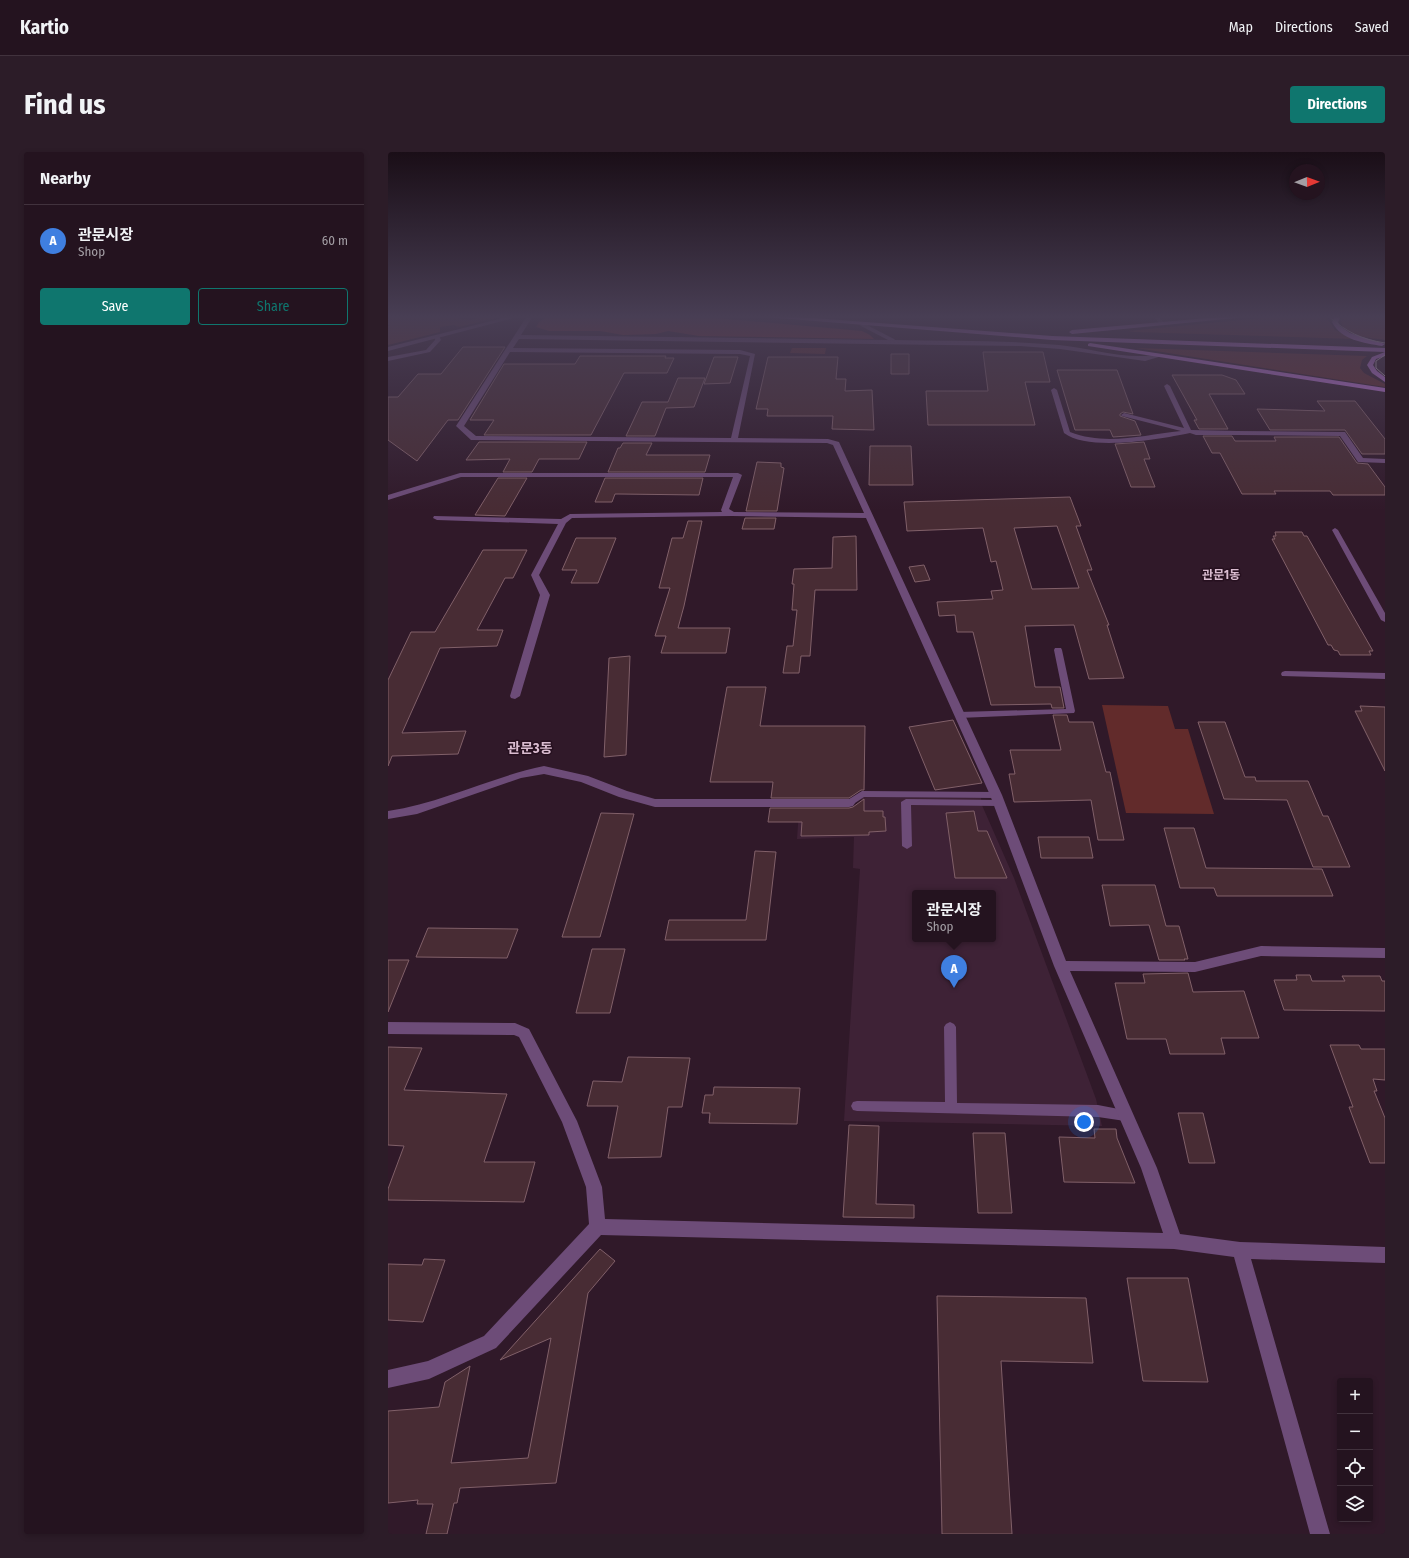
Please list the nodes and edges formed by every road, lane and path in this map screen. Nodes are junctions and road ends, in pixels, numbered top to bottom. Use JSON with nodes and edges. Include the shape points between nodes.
{"nodes":[{"id":1,"x":489,"y":380,"type":"edge"},
{"id":2,"x":747,"y":380,"type":"edge"},
{"id":3,"x":1322,"y":380,"type":"edge"},
{"id":4,"x":1167,"y":386,"type":"dead end"},
{"id":5,"x":1054,"y":390,"type":"dead end"},
{"id":6,"x":1385,"y":390,"type":"edge"},
{"id":7,"x":1124,"y":415,"type":"dead end"},
{"id":8,"x":1189,"y":432,"type":"junction"},
{"id":9,"x":1238,"y":433,"type":"joint"},
{"id":10,"x":734,"y":440,"type":"junction"},
{"id":11,"x":1385,"y":461,"type":"edge"},
{"id":12,"x":388,"y":498,"type":"edge"},
{"id":13,"x":732,"y":514,"type":"junction"},
{"id":14,"x":868,"y":516,"type":"junction"},
{"id":15,"x":437,"y":518,"type":"dead end"},
{"id":16,"x":563,"y":522,"type":"junction"},
{"id":17,"x":1335,"y":530,"type":"dead end"},
{"id":18,"x":1385,"y":620,"type":"edge"},
{"id":19,"x":1058,"y":650,"type":"dead end"},
{"id":20,"x":1285,"y":674,"type":"dead end"},
{"id":21,"x":1385,"y":676,"type":"edge"},
{"id":22,"x":515,"y":696,"type":"dead end"},
{"id":23,"x":959,"y":715,"type":"junction"},
{"id":24,"x":997,"y":799,"type":"junction"},
{"id":25,"x":849,"y":803,"type":"joint"},
{"id":26,"x":388,"y":815,"type":"edge"},
{"id":27,"x":907,"y":846,"type":"dead end"},
{"id":28,"x":1385,"y":953,"type":"edge"},
{"id":29,"x":1061,"y":966,"type":"junction"},
{"id":30,"x":950,"y":1027,"type":"dead end"},
{"id":31,"x":388,"y":1028,"type":"edge"},
{"id":32,"x":857,"y":1106,"type":"dead end"},
{"id":33,"x":951,"y":1107,"type":"junction"},
{"id":34,"x":1125,"y":1115,"type":"junction"},
{"id":35,"x":597,"y":1227,"type":"junction"},
{"id":36,"x":1174,"y":1241,"type":"junction"},
{"id":37,"x":1240,"y":1250,"type":"junction"},
{"id":38,"x":1385,"y":1255,"type":"edge"},
{"id":39,"x":388,"y":1379,"type":"edge"},
{"id":40,"x":1320,"y":1534,"type":"edge"}],
"edges":[{"from":1,"to":10,"type":"street","via":[[460,426],[474,438]]},
{"from":2,"to":10,"type":"street"},
{"from":3,"to":6,"type":"highway"},
{"from":4,"to":8,"type":"lane"},
{"from":5,"to":8,"type":"lane","via":[[1067,434],[1077,438],[1133,441]]},
{"from":7,"to":8,"type":"lane"},
{"from":8,"to":9,"type":"lane"},
{"from":9,"to":11,"type":"street","via":[[1342,434],[1361,460]]},
{"from":10,"to":14,"type":"street","via":[[828,441],[836,444]]},
{"from":12,"to":13,"type":"street","via":[[460,475],[738,475],[725,510]]},
{"from":13,"to":14,"type":"street"},
{"from":13,"to":16,"type":"street","via":[[570,516]]},
{"from":14,"to":23,"type":"street"},
{"from":15,"to":16,"type":"street"},
{"from":16,"to":22,"type":"street","via":[[535,575],[545,594]]},
{"from":17,"to":18,"type":"lane"},
{"from":19,"to":23,"type":"lane","via":[[1071,710]]},
{"from":20,"to":21,"type":"lane"},
{"from":23,"to":24,"type":"street"},
{"from":24,"to":25,"type":"lane","via":[[862,794]]},
{"from":24,"to":27,"type":"lane","via":[[906,802]]},
{"from":24,"to":29,"type":"street"},
{"from":25,"to":26,"type":"street","via":[[655,804],[584,779],[544,770],[519,775],[413,811]]},
{"from":28,"to":29,"type":"street","via":[[1261,951],[1196,967]]},
{"from":29,"to":34,"type":"street"},
{"from":30,"to":33,"type":"lane"},
{"from":31,"to":35,"type":"street","via":[[515,1029],[524,1034],[572,1129],[594,1187]]},
{"from":32,"to":33,"type":"lane"},
{"from":33,"to":34,"type":"lane","via":[[1098,1111]]},
{"from":34,"to":36,"type":"street","via":[[1149,1168]]},
{"from":35,"to":36,"type":"street"},
{"from":35,"to":39,"type":"street","via":[[490,1342],[429,1370]]},
{"from":36,"to":37,"type":"street"},
{"from":37,"to":38,"type":"street"},
{"from":37,"to":40,"type":"street"}]}
